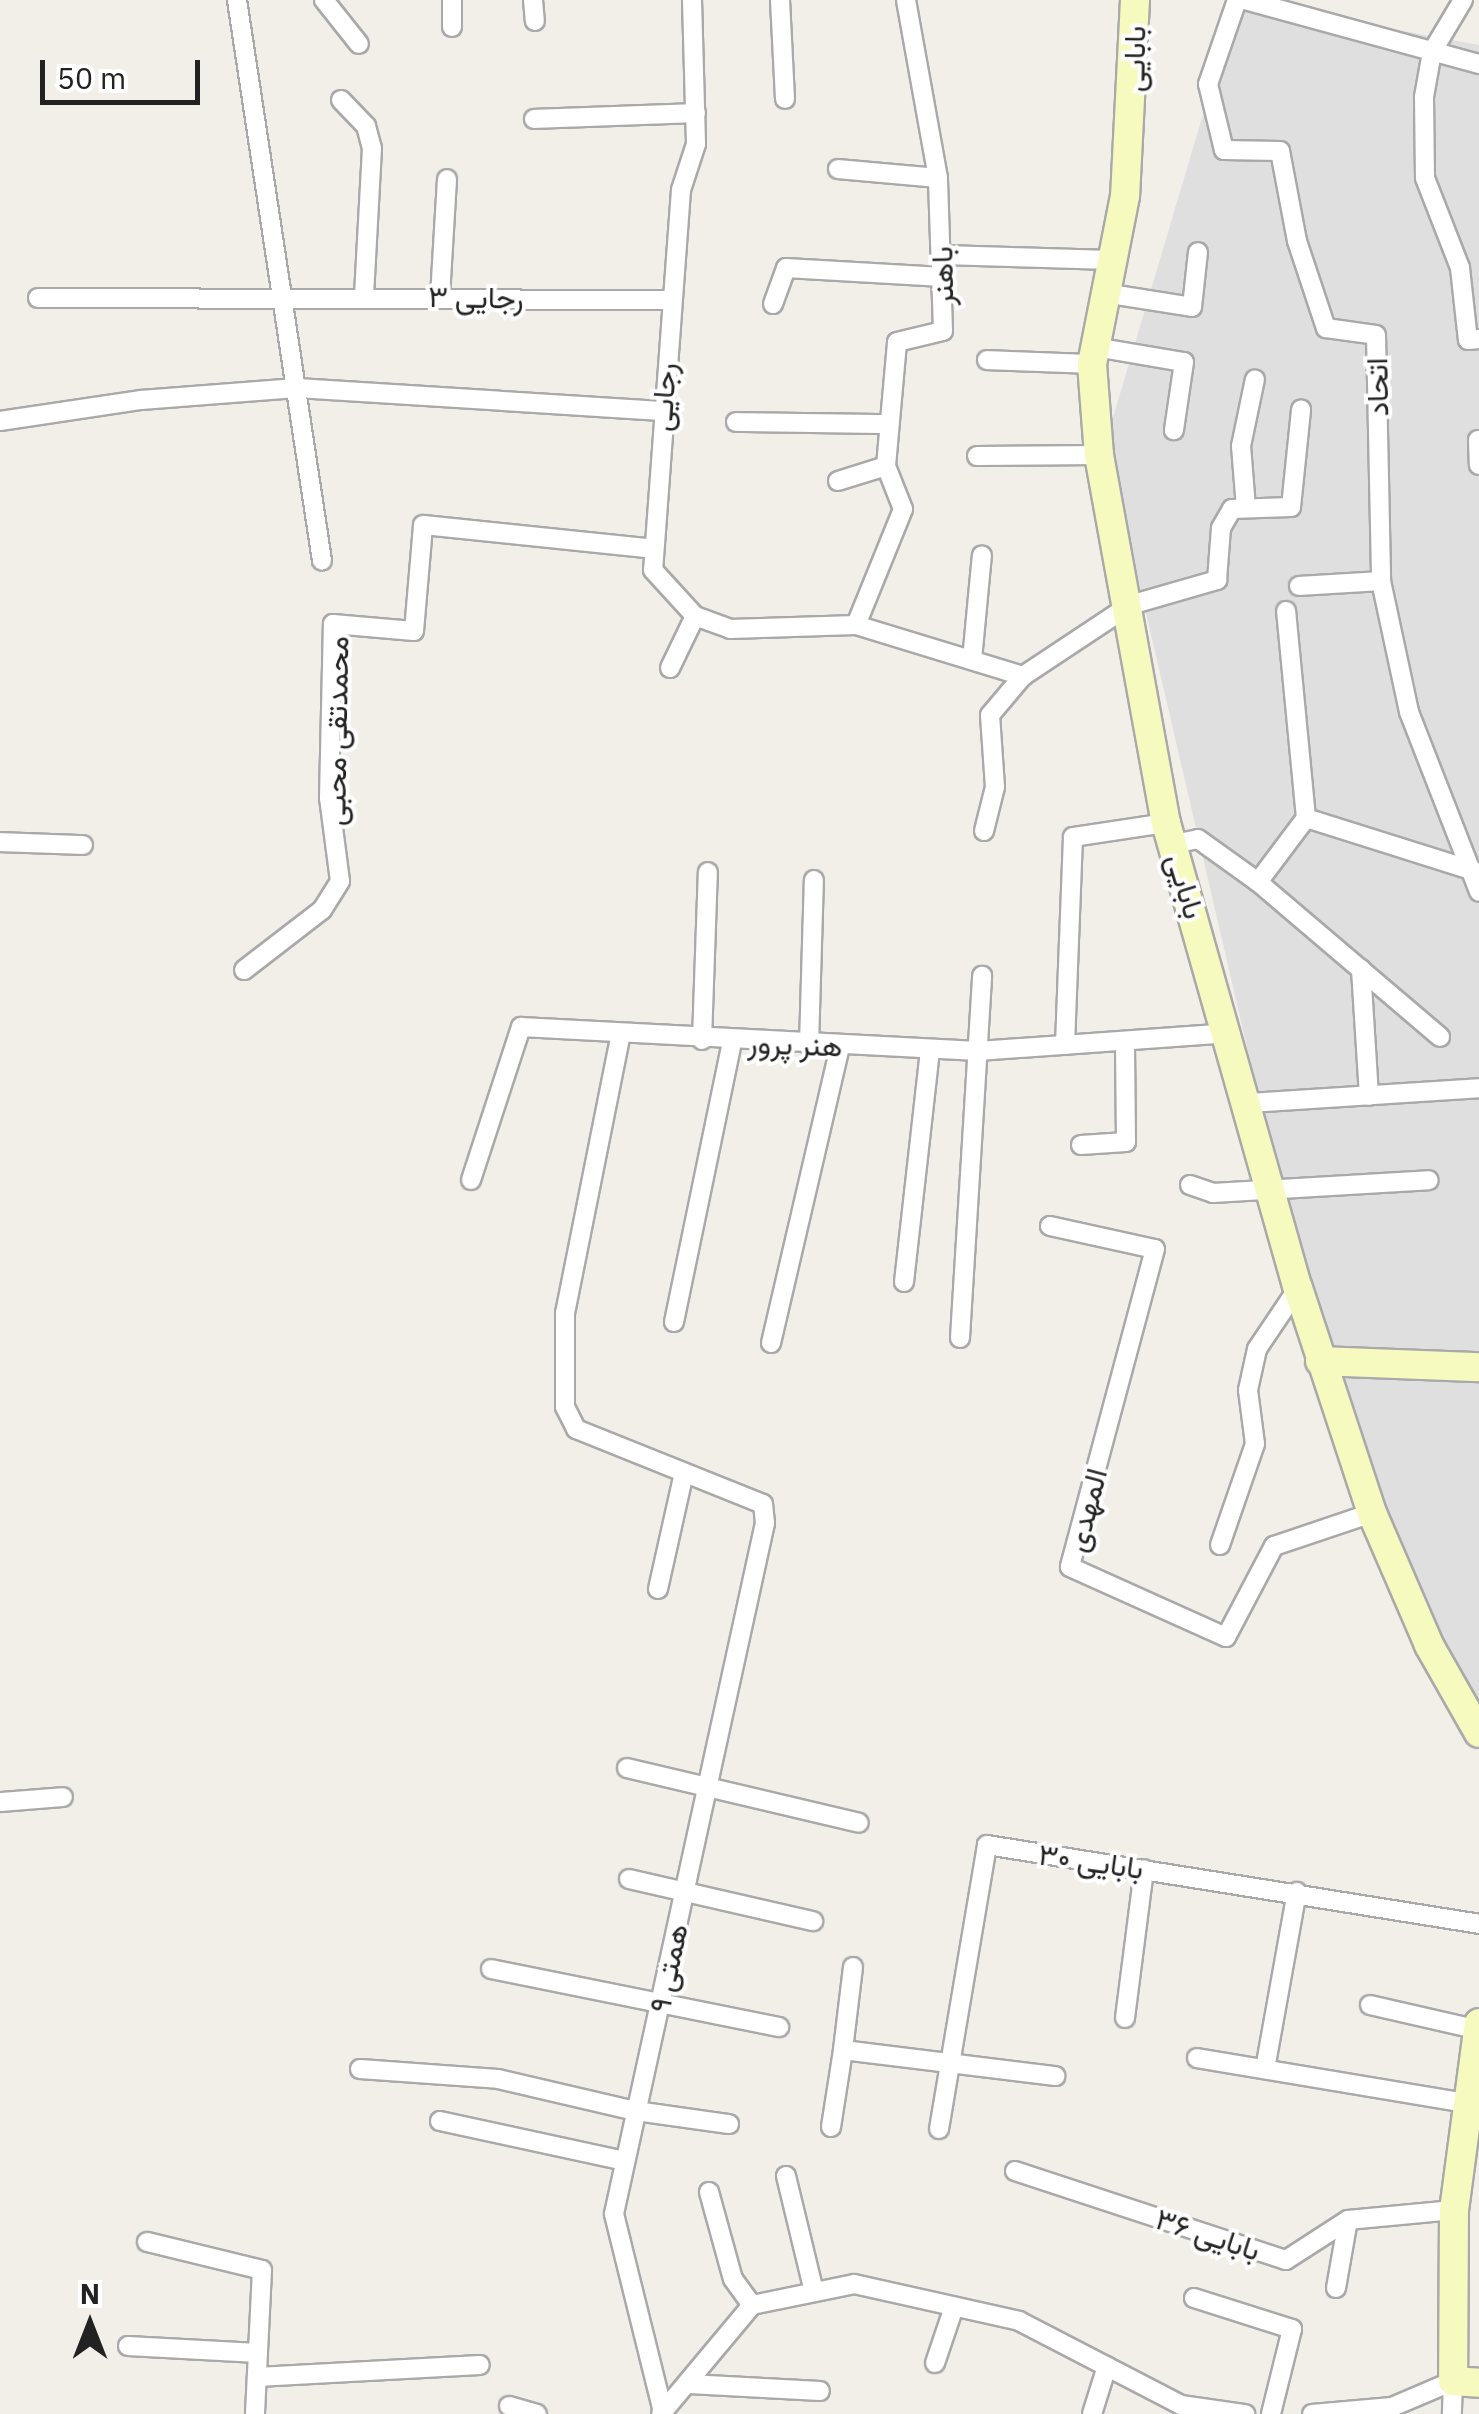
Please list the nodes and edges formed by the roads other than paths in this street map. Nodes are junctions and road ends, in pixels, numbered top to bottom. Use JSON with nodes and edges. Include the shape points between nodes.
{"nodes":[{"id":1,"x":237,"y":0,"type":"edge"},
{"id":2,"x":324,"y":0,"type":"edge"},
{"id":3,"x":452,"y":0,"type":"edge"},
{"id":4,"x":533,"y":0,"type":"edge"},
{"id":5,"x":692,"y":0,"type":"edge"},
{"id":6,"x":780,"y":0,"type":"edge"},
{"id":7,"x":906,"y":0,"type":"edge"},
{"id":8,"x":1135,"y":0,"type":"edge"},
{"id":9,"x":1237,"y":0,"type":"edge"},
{"id":10,"x":1245,"y":0,"type":"edge"},
{"id":11,"x":1463,"y":0,"type":"edge"},
{"id":12,"x":536,"y":21,"type":"dead end"},
{"id":13,"x":452,"y":26,"type":"dead end"},
{"id":14,"x":359,"y":44,"type":"dead end"},
{"id":15,"x":1432,"y":52,"type":"junction"},
{"id":16,"x":1479,"y":64,"type":"edge"},
{"id":17,"x":786,"y":99,"type":"dead end"},
{"id":18,"x":341,"y":100,"type":"dead end"},
{"id":19,"x":696,"y":113,"type":"junction"},
{"id":20,"x":534,"y":120,"type":"dead end"},
{"id":21,"x":838,"y":169,"type":"dead end"},
{"id":22,"x":938,"y":178,"type":"junction"},
{"id":23,"x":447,"y":179,"type":"dead end"},
{"id":24,"x":1198,"y":252,"type":"dead end"},
{"id":25,"x":943,"y":255,"type":"junction"},
{"id":26,"x":1111,"y":260,"type":"junction"},
{"id":27,"x":942,"y":277,"type":"junction"},
{"id":28,"x":1104,"y":293,"type":"junction"},
{"id":29,"x":364,"y":296,"type":"junction"},
{"id":30,"x":440,"y":296,"type":"junction"},
{"id":31,"x":280,"y":297,"type":"junction"},
{"id":32,"x":38,"y":298,"type":"dead end"},
{"id":33,"x":671,"y":300,"type":"junction"},
{"id":34,"x":772,"y":304,"type":"dead end"},
{"id":35,"x":1479,"y":339,"type":"edge"},
{"id":36,"x":1094,"y":356,"type":"junction"},
{"id":37,"x":987,"y":360,"type":"dead end"},
{"id":38,"x":1256,"y":379,"type":"dead end"},
{"id":39,"x":298,"y":388,"type":"junction"},
{"id":40,"x":1301,"y":410,"type":"dead end"},
{"id":41,"x":661,"y":411,"type":"junction"},
{"id":42,"x":0,"y":421,"type":"edge"},
{"id":43,"x":736,"y":422,"type":"dead end"},
{"id":44,"x":888,"y":424,"type":"junction"},
{"id":45,"x":1174,"y":430,"type":"dead end"},
{"id":46,"x":1478,"y":440,"type":"edge"},
{"id":47,"x":1099,"y":455,"type":"junction"},
{"id":48,"x":977,"y":456,"type":"dead end"},
{"id":49,"x":1479,"y":465,"type":"edge"},
{"id":50,"x":886,"y":466,"type":"junction"},
{"id":51,"x":838,"y":481,"type":"dead end"},
{"id":52,"x":1246,"y":508,"type":"junction"},
{"id":53,"x":654,"y":548,"type":"junction"},
{"id":54,"x":982,"y":555,"type":"dead end"},
{"id":55,"x":322,"y":561,"type":"dead end"},
{"id":56,"x":1381,"y":581,"type":"junction"},
{"id":57,"x":1299,"y":586,"type":"dead end"},
{"id":58,"x":1130,"y":605,"type":"junction"},
{"id":59,"x":1286,"y":611,"type":"dead end"},
{"id":60,"x":696,"y":616,"type":"junction"},
{"id":61,"x":856,"y":625,"type":"junction"},
{"id":62,"x":972,"y":660,"type":"junction"},
{"id":63,"x":670,"y":668,"type":"dead end"},
{"id":64,"x":1023,"y":676,"type":"junction"},
{"id":65,"x":1306,"y":818,"type":"junction"},
{"id":66,"x":984,"y":831,"type":"dead end"},
{"id":67,"x":1170,"y":833,"type":"junction"},
{"id":68,"x":0,"y":842,"type":"edge"},
{"id":69,"x":82,"y":845,"type":"dead end"},
{"id":70,"x":1474,"y":871,"type":"junction"},
{"id":71,"x":708,"y":872,"type":"dead end"},
{"id":72,"x":814,"y":880,"type":"dead end"},
{"id":73,"x":1258,"y":882,"type":"junction"},
{"id":74,"x":1479,"y":892,"type":"edge"},
{"id":75,"x":1361,"y":969,"type":"junction"},
{"id":76,"x":244,"y":970,"type":"dead end"},
{"id":77,"x":982,"y":976,"type":"dead end"},
{"id":78,"x":1230,"y":1033,"type":"junction"},
{"id":79,"x":621,"y":1034,"type":"junction"},
{"id":80,"x":1440,"y":1037,"type":"dead end"},
{"id":81,"x":702,"y":1040,"type":"junction"},
{"id":82,"x":732,"y":1042,"type":"junction"},
{"id":83,"x":1125,"y":1042,"type":"junction"},
{"id":84,"x":809,"y":1045,"type":"junction"},
{"id":85,"x":1065,"y":1045,"type":"junction"},
{"id":86,"x":840,"y":1046,"type":"junction"},
{"id":87,"x":930,"y":1050,"type":"junction"},
{"id":88,"x":978,"y":1050,"type":"junction"},
{"id":89,"x":1479,"y":1088,"type":"edge"},
{"id":90,"x":1369,"y":1096,"type":"junction"},
{"id":91,"x":1249,"y":1103,"type":"junction"},
{"id":92,"x":1081,"y":1144,"type":"dead end"},
{"id":93,"x":470,"y":1180,"type":"dead end"},
{"id":94,"x":1429,"y":1180,"type":"dead end"},
{"id":95,"x":1190,"y":1185,"type":"dead end"},
{"id":96,"x":1270,"y":1190,"type":"junction"},
{"id":97,"x":1050,"y":1226,"type":"dead end"},
{"id":98,"x":904,"y":1282,"type":"dead end"},
{"id":99,"x":1298,"y":1288,"type":"junction"},
{"id":100,"x":674,"y":1322,"type":"dead end"},
{"id":101,"x":960,"y":1338,"type":"dead end"},
{"id":102,"x":770,"y":1343,"type":"dead end"},
{"id":103,"x":1320,"y":1360,"type":"junction"},
{"id":104,"x":1479,"y":1366,"type":"edge"},
{"id":105,"x":684,"y":1473,"type":"junction"},
{"id":106,"x":1372,"y":1513,"type":"junction"},
{"id":107,"x":1220,"y":1546,"type":"dead end"},
{"id":108,"x":658,"y":1589,"type":"dead end"},
{"id":109,"x":1479,"y":1733,"type":"edge"},
{"id":110,"x":627,"y":1768,"type":"dead end"},
{"id":111,"x":707,"y":1789,"type":"junction"},
{"id":112,"x":62,"y":1796,"type":"dead end"},
{"id":113,"x":0,"y":1802,"type":"edge"},
{"id":114,"x":859,"y":1823,"type":"dead end"},
{"id":115,"x":1144,"y":1869,"type":"junction"},
{"id":116,"x":629,"y":1879,"type":"dead end"},
{"id":117,"x":1297,"y":1892,"type":"junction"},
{"id":118,"x":684,"y":1894,"type":"junction"},
{"id":119,"x":813,"y":1922,"type":"dead end"},
{"id":120,"x":1479,"y":1924,"type":"edge"},
{"id":121,"x":853,"y":1967,"type":"dead end"},
{"id":122,"x":491,"y":1968,"type":"dead end"},
{"id":123,"x":1370,"y":2006,"type":"dead end"},
{"id":124,"x":660,"y":2007,"type":"junction"},
{"id":125,"x":1125,"y":2018,"type":"dead end"},
{"id":126,"x":779,"y":2027,"type":"dead end"},
{"id":127,"x":1478,"y":2027,"type":"edge"},
{"id":128,"x":843,"y":2050,"type":"junction"},
{"id":129,"x":1197,"y":2058,"type":"dead end"},
{"id":130,"x":948,"y":2060,"type":"junction"},
{"id":131,"x":360,"y":2068,"type":"dead end"},
{"id":132,"x":1265,"y":2069,"type":"junction"},
{"id":133,"x":1055,"y":2076,"type":"dead end"},
{"id":134,"x":1465,"y":2103,"type":"junction"},
{"id":135,"x":636,"y":2112,"type":"junction"},
{"id":136,"x":440,"y":2121,"type":"dead end"},
{"id":137,"x":729,"y":2124,"type":"dead end"},
{"id":138,"x":831,"y":2127,"type":"dead end"},
{"id":139,"x":939,"y":2129,"type":"dead end"},
{"id":140,"x":625,"y":2161,"type":"junction"},
{"id":141,"x":1015,"y":2172,"type":"dead end"},
{"id":142,"x":786,"y":2176,"type":"dead end"},
{"id":143,"x":709,"y":2192,"type":"dead end"},
{"id":144,"x":1454,"y":2210,"type":"junction"},
{"id":145,"x":1348,"y":2220,"type":"junction"},
{"id":146,"x":147,"y":2242,"type":"dead end"},
{"id":147,"x":1336,"y":2288,"type":"dead end"},
{"id":148,"x":814,"y":2292,"type":"junction"},
{"id":149,"x":1194,"y":2298,"type":"dead end"},
{"id":150,"x":752,"y":2305,"type":"junction"},
{"id":151,"x":954,"y":2307,"type":"junction"},
{"id":152,"x":128,"y":2346,"type":"dead end"},
{"id":153,"x":258,"y":2353,"type":"junction"},
{"id":154,"x":935,"y":2363,"type":"dead end"},
{"id":155,"x":480,"y":2365,"type":"dead end"},
{"id":156,"x":1107,"y":2366,"type":"junction"},
{"id":157,"x":256,"y":2377,"type":"junction"},
{"id":158,"x":1466,"y":2382,"type":"edge"},
{"id":159,"x":690,"y":2384,"type":"junction"},
{"id":160,"x":820,"y":2391,"type":"dead end"},
{"id":161,"x":510,"y":2406,"type":"dead end"},
{"id":162,"x":1181,"y":2409,"type":"edge"},
{"id":163,"x":662,"y":2413,"type":"edge"},
{"id":164,"x":255,"y":2414,"type":"edge"},
{"id":165,"x":537,"y":2414,"type":"edge"},
{"id":166,"x":1092,"y":2414,"type":"edge"},
{"id":167,"x":1245,"y":2414,"type":"edge"},
{"id":168,"x":1272,"y":2414,"type":"edge"},
{"id":169,"x":1312,"y":2414,"type":"edge"},
{"id":170,"x":1452,"y":2414,"type":"edge"}],
"edges":[{"from":1,"to":31,"type":"street"},
{"from":2,"to":14,"type":"street"},
{"from":3,"to":13,"type":"street"},
{"from":4,"to":12,"type":"street"},
{"from":5,"to":19,"type":"street","name":"رجایی"},
{"from":6,"to":17,"type":"street"},
{"from":7,"to":22,"type":"street","name":"باهنر"},
{"from":8,"to":26,"type":"main road","name":"بابایی","via":[[1132,120]]},
{"from":9,"to":56,"type":"street","name":"اتحاد","via":[[1208,84],[1224,150],[1280,151],[1297,241],[1326,328],[1376,335]]},
{"from":10,"to":15,"type":"street"},
{"from":11,"to":15,"type":"street"},
{"from":15,"to":16,"type":"street"},
{"from":15,"to":35,"type":"street","via":[[1424,97],[1425,178],[1460,268],[1468,340]]},
{"from":18,"to":29,"type":"street","via":[[366,126],[372,148]]},
{"from":19,"to":20,"type":"street"},
{"from":19,"to":33,"type":"street","name":"رجایی"},
{"from":21,"to":22,"type":"street"},
{"from":22,"to":25,"type":"street","name":"باهنر"},
{"from":23,"to":30,"type":"street"},
{"from":24,"to":28,"type":"street","via":[[1192,307]]},
{"from":25,"to":26,"type":"street"},
{"from":25,"to":27,"type":"street","name":"باهنر"},
{"from":26,"to":28,"type":"main road","name":"بابایی"},
{"from":27,"to":34,"type":"street","via":[[786,268]]},
{"from":27,"to":44,"type":"street","name":"باهنر","via":[[944,331],[897,342]]},
{"from":28,"to":36,"type":"main road","name":"بابایی"},
{"from":29,"to":30,"type":"street","name":"رجایی ۳"},
{"from":29,"to":31,"type":"street","name":"رجایی ۳"},
{"from":30,"to":33,"type":"street","name":"رجایی ۳"},
{"from":31,"to":32,"type":"street","name":"رجایی ۳"},
{"from":31,"to":39,"type":"street"},
{"from":33,"to":41,"type":"street","name":"رجایی"},
{"from":36,"to":37,"type":"street"},
{"from":36,"to":45,"type":"street","via":[[1184,362]]},
{"from":36,"to":47,"type":"main road","name":"بابایی"},
{"from":38,"to":52,"type":"street","via":[[1241,446]]},
{"from":39,"to":41,"type":"street"},
{"from":39,"to":42,"type":"street","via":[[141,400]]},
{"from":39,"to":55,"type":"street"},
{"from":40,"to":52,"type":"street","via":[[1291,507]]},
{"from":41,"to":53,"type":"street","name":"رجایی"},
{"from":43,"to":44,"type":"street"},
{"from":44,"to":50,"type":"street","name":"باهنر"},
{"from":46,"to":49,"type":"street"},
{"from":47,"to":48,"type":"street"},
{"from":47,"to":58,"type":"main road","name":"بابایی"},
{"from":50,"to":51,"type":"street"},
{"from":50,"to":61,"type":"street","name":"باهنر","via":[[903,508]]},
{"from":52,"to":58,"type":"street","via":[[1232,509],[1222,528],[1217,580]]},
{"from":53,"to":60,"type":"street","name":"رجایی","via":[[653,570]]},
{"from":53,"to":76,"type":"street","name":"محمدتقی محبی","via":[[423,525],[414,632],[332,624],[329,798],[340,881],[322,910]]},
{"from":54,"to":62,"type":"street"},
{"from":56,"to":57,"type":"street"},
{"from":56,"to":70,"type":"street","name":"اتحاد","via":[[1410,712]]},
{"from":58,"to":64,"type":"street"},
{"from":58,"to":67,"type":"main road","name":"بابایی"},
{"from":59,"to":65,"type":"street"},
{"from":60,"to":61,"type":"street","via":[[730,629]]},
{"from":60,"to":63,"type":"street"},
{"from":61,"to":62,"type":"street"},
{"from":62,"to":64,"type":"street"},
{"from":64,"to":66,"type":"street","via":[[990,715],[994,787]]},
{"from":65,"to":70,"type":"street"},
{"from":65,"to":73,"type":"street"},
{"from":67,"to":73,"type":"street","via":[[1198,839]]},
{"from":67,"to":78,"type":"main road","name":"بابایی"},
{"from":67,"to":85,"type":"street","via":[[1073,838]]},
{"from":68,"to":69,"type":"street"},
{"from":70,"to":74,"type":"street","name":"اتحاد"},
{"from":71,"to":81,"type":"street"},
{"from":72,"to":84,"type":"street"},
{"from":73,"to":75,"type":"street"},
{"from":75,"to":80,"type":"street"},
{"from":75,"to":90,"type":"street"},
{"from":77,"to":88,"type":"street"},
{"from":78,"to":83,"type":"street","name":"هنر پرور"},
{"from":78,"to":91,"type":"main road","name":"بابایی"},
{"from":79,"to":81,"type":"street","name":"هنر پرور"},
{"from":79,"to":93,"type":"street","name":"هنر پرور","via":[[521,1027]]},
{"from":79,"to":105,"type":"street","via":[[565,1314],[564,1407],[576,1429]]},
{"from":81,"to":82,"type":"street","name":"هنر پرور"},
{"from":82,"to":84,"type":"street","name":"هنر پرور"},
{"from":82,"to":100,"type":"street"},
{"from":83,"to":85,"type":"street","name":"هنر پرور"},
{"from":83,"to":92,"type":"street","via":[[1126,1142]]},
{"from":84,"to":86,"type":"street","name":"هنر پرور"},
{"from":85,"to":88,"type":"street","name":"هنر پرور"},
{"from":86,"to":87,"type":"street","name":"هنر پرور"},
{"from":86,"to":102,"type":"street"},
{"from":87,"to":88,"type":"street","name":"هنر پرور"},
{"from":87,"to":98,"type":"street"},
{"from":88,"to":101,"type":"street"},
{"from":89,"to":90,"type":"street"},
{"from":90,"to":91,"type":"street"},
{"from":91,"to":96,"type":"main road","name":"بابایی"},
{"from":94,"to":96,"type":"street"},
{"from":95,"to":96,"type":"street","via":[[1213,1193]]},
{"from":96,"to":99,"type":"main road","name":"بابایی"},
{"from":97,"to":106,"type":"street","name":"المهدی","via":[[1155,1250],[1070,1567],[1226,1637],[1274,1546]]},
{"from":99,"to":103,"type":"main road","name":"بابایی"},
{"from":99,"to":107,"type":"street","via":[[1256,1350],[1248,1390],[1256,1444]]},
{"from":103,"to":104,"type":"main road"},
{"from":103,"to":106,"type":"main road","name":"بابایی"},
{"from":105,"to":108,"type":"street"},
{"from":105,"to":111,"type":"street","name":"همتی ۹","via":[[763,1504]]},
{"from":106,"to":109,"type":"main road","name":"بابایی","via":[[1429,1646]]},
{"from":110,"to":111,"type":"street"},
{"from":111,"to":114,"type":"street"},
{"from":111,"to":118,"type":"street","name":"همتی ۹"},
{"from":112,"to":113,"type":"street"},
{"from":115,"to":117,"type":"street","name":"بابایی ۳۰"},
{"from":115,"to":125,"type":"street"},
{"from":115,"to":130,"type":"street","name":"بابایی ۳۰","via":[[987,1846]]},
{"from":116,"to":118,"type":"street"},
{"from":117,"to":120,"type":"street","name":"بابایی ۳۰"},
{"from":117,"to":132,"type":"street"},
{"from":118,"to":119,"type":"street"},
{"from":118,"to":124,"type":"street","name":"همتی ۹"},
{"from":121,"to":128,"type":"street"},
{"from":122,"to":124,"type":"street"},
{"from":123,"to":127,"type":"street"},
{"from":124,"to":126,"type":"street"},
{"from":124,"to":135,"type":"street","name":"همتی ۹"},
{"from":127,"to":134,"type":"main road"},
{"from":128,"to":130,"type":"street"},
{"from":128,"to":138,"type":"street"},
{"from":129,"to":132,"type":"street"},
{"from":130,"to":133,"type":"street"},
{"from":130,"to":139,"type":"street","name":"بابایی ۳۰"},
{"from":131,"to":135,"type":"street","via":[[498,2078]]},
{"from":132,"to":134,"type":"street"},
{"from":134,"to":144,"type":"main road"},
{"from":135,"to":137,"type":"street"},
{"from":135,"to":140,"type":"street","name":"همتی ۹"},
{"from":136,"to":140,"type":"street"},
{"from":140,"to":163,"type":"street","name":"همتی ۹","via":[[614,2214]]},
{"from":141,"to":145,"type":"street","name":"بابایی ۳۶","via":[[1286,2260]]},
{"from":142,"to":148,"type":"street"},
{"from":143,"to":150,"type":"street","via":[[732,2279]]},
{"from":144,"to":145,"type":"street","name":"بابایی ۳۶"},
{"from":144,"to":158,"type":"main road"},
{"from":145,"to":147,"type":"street"},
{"from":146,"to":153,"type":"street","via":[[262,2270]]},
{"from":148,"to":150,"type":"street"},
{"from":148,"to":151,"type":"street","via":[[854,2284]]},
{"from":149,"to":168,"type":"street","via":[[1292,2328]]},
{"from":150,"to":159,"type":"street"},
{"from":151,"to":154,"type":"street"},
{"from":151,"to":156,"type":"street","via":[[1019,2322]]},
{"from":152,"to":153,"type":"street"},
{"from":153,"to":157,"type":"street"},
{"from":155,"to":157,"type":"street"},
{"from":156,"to":162,"type":"street"},
{"from":156,"to":166,"type":"street"},
{"from":157,"to":164,"type":"street"},
{"from":158,"to":169,"type":"street","via":[[1392,2407]]},
{"from":158,"to":170,"type":"street"},
{"from":159,"to":160,"type":"street"},
{"from":159,"to":163,"type":"street"},
{"from":161,"to":165,"type":"street"},
{"from":162,"to":167,"type":"street"}]}
